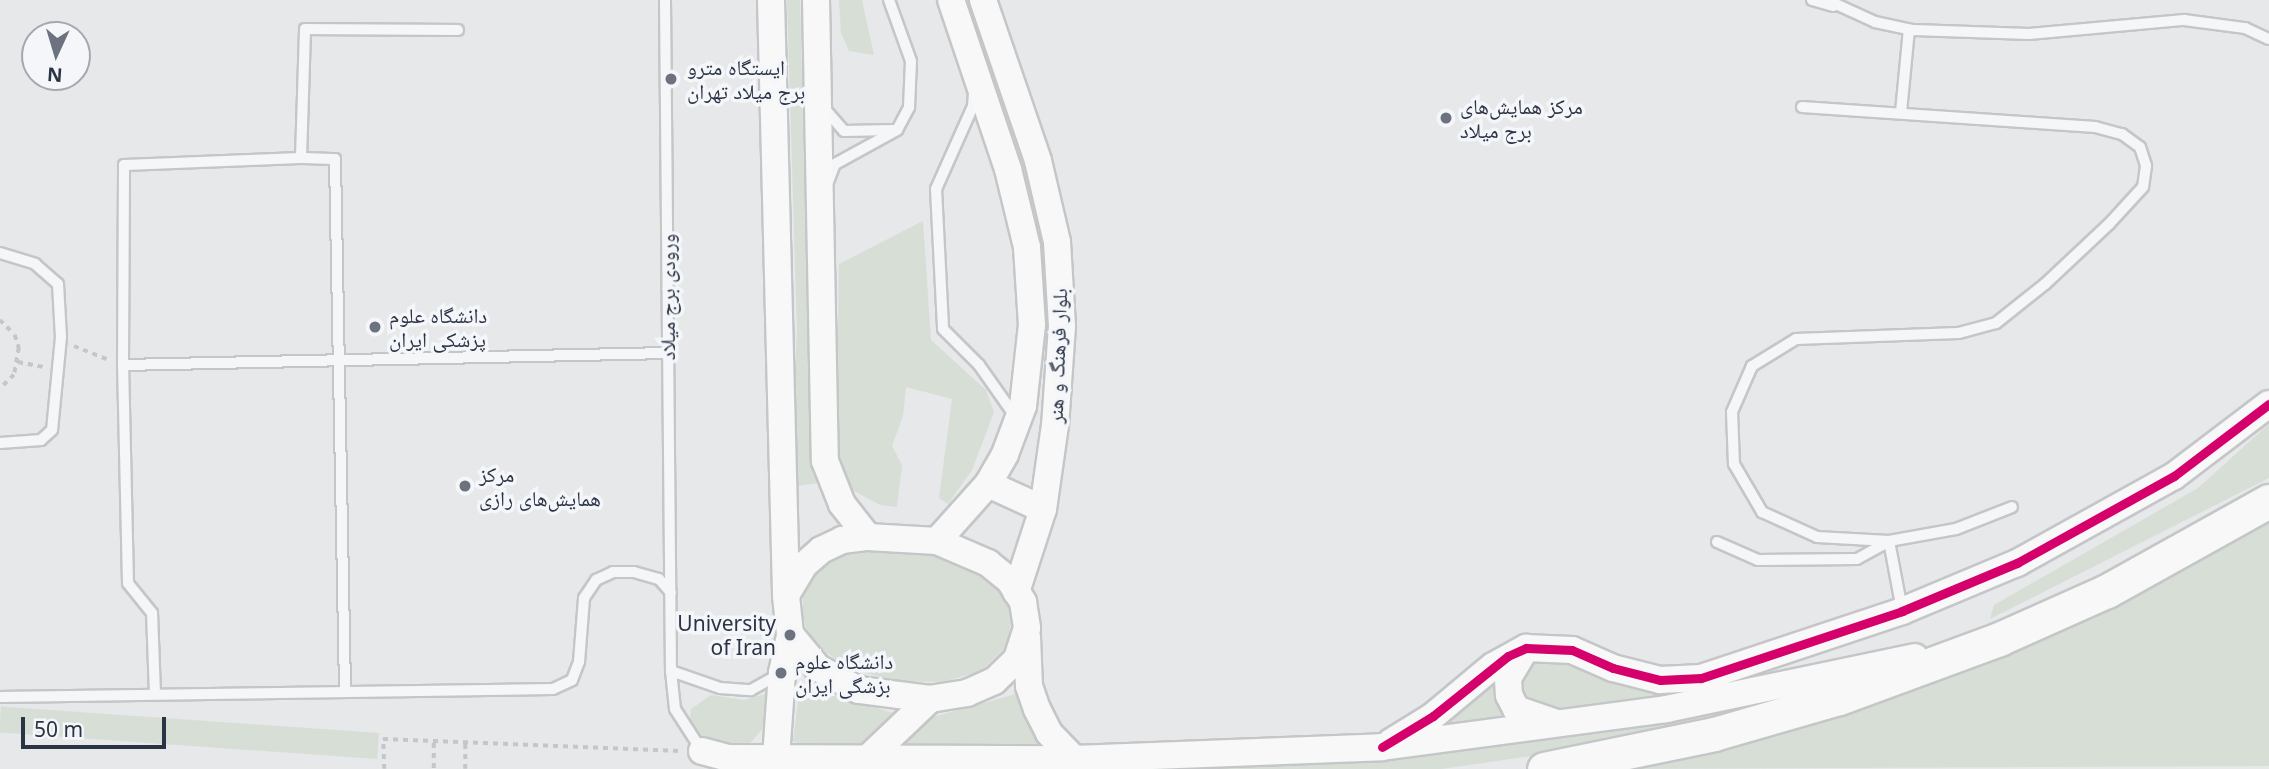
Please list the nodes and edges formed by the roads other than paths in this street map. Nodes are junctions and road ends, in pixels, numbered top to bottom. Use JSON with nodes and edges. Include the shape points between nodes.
{"nodes":[{"id":1,"x":665,"y":0,"type":"edge"},
{"id":2,"x":771,"y":0,"type":"edge"},
{"id":3,"x":816,"y":0,"type":"edge"},
{"id":4,"x":889,"y":0,"type":"edge"},
{"id":5,"x":951,"y":0,"type":"edge"},
{"id":6,"x":984,"y":0,"type":"edge"},
{"id":7,"x":1812,"y":0,"type":"edge"},
{"id":8,"x":1827,"y":0,"type":"edge"},
{"id":9,"x":1837,"y":7,"type":"junction"},
{"id":10,"x":1909,"y":29,"type":"junction"},
{"id":11,"x":458,"y":30,"type":"dead end"},
{"id":12,"x":2269,"y":39,"type":"edge"},
{"id":13,"x":976,"y":73,"type":"junction"},
{"id":14,"x":817,"y":79,"type":"junction"},
{"id":15,"x":1802,"y":107,"type":"dead end"},
{"id":16,"x":1901,"y":112,"type":"junction"},
{"id":17,"x":897,"y":130,"type":"junction"},
{"id":18,"x":301,"y":158,"type":"junction"},
{"id":19,"x":823,"y":195,"type":"junction"},
{"id":20,"x":0,"y":253,"type":"edge"},
{"id":21,"x":668,"y":353,"type":"junction"},
{"id":22,"x":338,"y":358,"type":"junction"},
{"id":23,"x":122,"y":365,"type":"junction"},
{"id":24,"x":2269,"y":404,"type":"edge"},
{"id":25,"x":1020,"y":413,"type":"junction"},
{"id":26,"x":1055,"y":425,"type":"junction"},
{"id":27,"x":0,"y":443,"type":"edge"},
{"id":28,"x":988,"y":484,"type":"junction"},
{"id":29,"x":2269,"y":501,"type":"edge"},
{"id":30,"x":2012,"y":507,"type":"dead end"},
{"id":31,"x":1043,"y":509,"type":"junction"},
{"id":32,"x":868,"y":537,"type":"junction"},
{"id":33,"x":937,"y":541,"type":"junction"},
{"id":34,"x":1889,"y":541,"type":"junction"},
{"id":35,"x":1717,"y":542,"type":"dead end"},
{"id":36,"x":1016,"y":592,"type":"junction"},
{"id":37,"x":671,"y":593,"type":"junction"},
{"id":38,"x":786,"y":595,"type":"junction"},
{"id":39,"x":1902,"y":611,"type":"junction"},
{"id":40,"x":1027,"y":628,"type":"junction"},
{"id":41,"x":790,"y":634,"type":"junction"},
{"id":42,"x":1999,"y":639,"type":"junction"},
{"id":43,"x":1526,"y":648,"type":"junction"},
{"id":44,"x":671,"y":671,"type":"junction"},
{"id":45,"x":782,"y":673,"type":"junction"},
{"id":46,"x":345,"y":691,"type":"junction"},
{"id":47,"x":155,"y":694,"type":"junction"},
{"id":48,"x":0,"y":697,"type":"edge"},
{"id":49,"x":930,"y":699,"type":"junction"},
{"id":50,"x":1573,"y":723,"type":"junction"},
{"id":51,"x":1382,"y":747,"type":"junction"},
{"id":52,"x":702,"y":751,"type":"joint"},
{"id":53,"x":776,"y":758,"type":"junction"},
{"id":54,"x":867,"y":759,"type":"junction"},
{"id":55,"x":1074,"y":759,"type":"junction"},
{"id":56,"x":1544,"y":769,"type":"edge"}],
"edges":[{"from":1,"to":21,"type":"lane","name":"ورودی برج میلاد"},
{"from":2,"to":38,"type":"main road"},
{"from":3,"to":14,"type":"main road"},
{"from":4,"to":17,"type":"lane","via":[[911,61],[909,107]]},
{"from":5,"to":13,"type":"main road","name":"بلوار فرهنگ و هنر"},
{"from":6,"to":26,"type":"main road","name":"بلوار فرهنگ و هنر","via":[[1038,161],[1057,242],[1062,326]]},
{"from":7,"to":9,"type":"lane"},
{"from":8,"to":9,"type":"lane"},
{"from":9,"to":10,"type":"lane"},
{"from":10,"to":12,"type":"lane","via":[[2029,34],[2184,20],[2245,28]]},
{"from":10,"to":16,"type":"lane"},
{"from":11,"to":18,"type":"lane","via":[[305,29]]},
{"from":13,"to":25,"type":"main road","name":"بلوار فرهنگ و هنر","via":[[1008,169],[1027,247],[1032,325]]},
{"from":13,"to":25,"type":"lane","via":[[974,106],[936,189],[943,329]]},
{"from":14,"to":17,"type":"lane","via":[[824,107],[844,131]]},
{"from":14,"to":19,"type":"main road"},
{"from":15,"to":16,"type":"lane"},
{"from":16,"to":34,"type":"lane","via":[[2095,127],[2122,134],[2140,147],[2146,166],[2143,187],[2109,223],[1996,323],[1958,333],[1796,339],[1752,366],[1732,412],[1734,464],[1762,512],[1817,537]]},
{"from":17,"to":19,"type":"lane","via":[[835,164]]},
{"from":18,"to":22,"type":"lane","via":[[335,159]]},
{"from":18,"to":23,"type":"lane","via":[[124,165]]},
{"from":19,"to":32,"type":"main road","via":[[824,461],[842,504]]},
{"from":20,"to":27,"type":"lane","via":[[35,264],[58,284],[61,337],[52,430],[41,440]]},
{"from":21,"to":22,"type":"lane"},
{"from":21,"to":37,"type":"lane","name":"ورودی برج میلاد"},
{"from":22,"to":23,"type":"lane"},
{"from":22,"to":46,"type":"lane"},
{"from":23,"to":47,"type":"lane","via":[[128,583],[152,613]]},
{"from":24,"to":39,"type":"main road","via":[[2162,482],[2017,563]]},
{"from":25,"to":26,"type":"main road","via":[[1036,431]]},
{"from":25,"to":28,"type":"main road","name":"بلوار فرهنگ و هنر","via":[[1006,454]]},
{"from":26,"to":31,"type":"main road","name":"بلوار فرهنگ و هنر"},
{"from":28,"to":31,"type":"main road"},
{"from":28,"to":33,"type":"main road","name":"بلوار فرهنگ و هنر"},
{"from":29,"to":42,"type":"highway","via":[[2107,591]]},
{"from":30,"to":34,"type":"lane","via":[[1956,529]]},
{"from":31,"to":36,"type":"main road","name":"بلوار فرهنگ و هنر"},
{"from":32,"to":33,"type":"main road"},
{"from":32,"to":38,"type":"main road","via":[[842,540],[821,550],[804,565]]},
{"from":33,"to":36,"type":"main road","via":[[988,564]]},
{"from":34,"to":35,"type":"lane","via":[[1857,559],[1758,560]]},
{"from":34,"to":39,"type":"lane"},
{"from":36,"to":40,"type":"main road"},
{"from":37,"to":44,"type":"lane","name":"ورودی برج میلاد"},
{"from":37,"to":46,"type":"lane","via":[[659,579],[634,572],[613,572],[596,580],[584,598],[579,662],[572,680],[553,689]]},
{"from":38,"to":41,"type":"main road"},
{"from":39,"to":43,"type":"main road","via":[[1701,678],[1660,680],[1613,668],[1572,650]]},
{"from":40,"to":49,"type":"main road","via":[[1017,659],[994,681],[967,693]]},
{"from":40,"to":55,"type":"main road","via":[[1029,686],[1037,709],[1049,733]]},
{"from":41,"to":45,"type":"main road"},
{"from":41,"to":49,"type":"main road","via":[[818,668],[837,680],[890,697]]},
{"from":42,"to":50,"type":"main road","via":[[1680,706]]},
{"from":42,"to":56,"type":"highway","via":[[1839,698],[1714,734]]},
{"from":43,"to":50,"type":"main road","via":[[1508,678],[1516,709],[1531,717]]},
{"from":43,"to":51,"type":"main road","via":[[1500,661],[1433,716]]},
{"from":44,"to":45,"type":"lane","via":[[720,688],[751,690]]},
{"from":44,"to":52,"type":"lane","name":"ورودی برج میلاد","via":[[675,709]]},
{"from":45,"to":53,"type":"main road"},
{"from":46,"to":47,"type":"lane"},
{"from":47,"to":48,"type":"lane"},
{"from":49,"to":54,"type":"main road"},
{"from":50,"to":51,"type":"main road"},
{"from":51,"to":55,"type":"main road"},
{"from":52,"to":53,"type":"main road","via":[[728,758]]},
{"from":53,"to":54,"type":"main road"},
{"from":54,"to":55,"type":"main road"}]}
